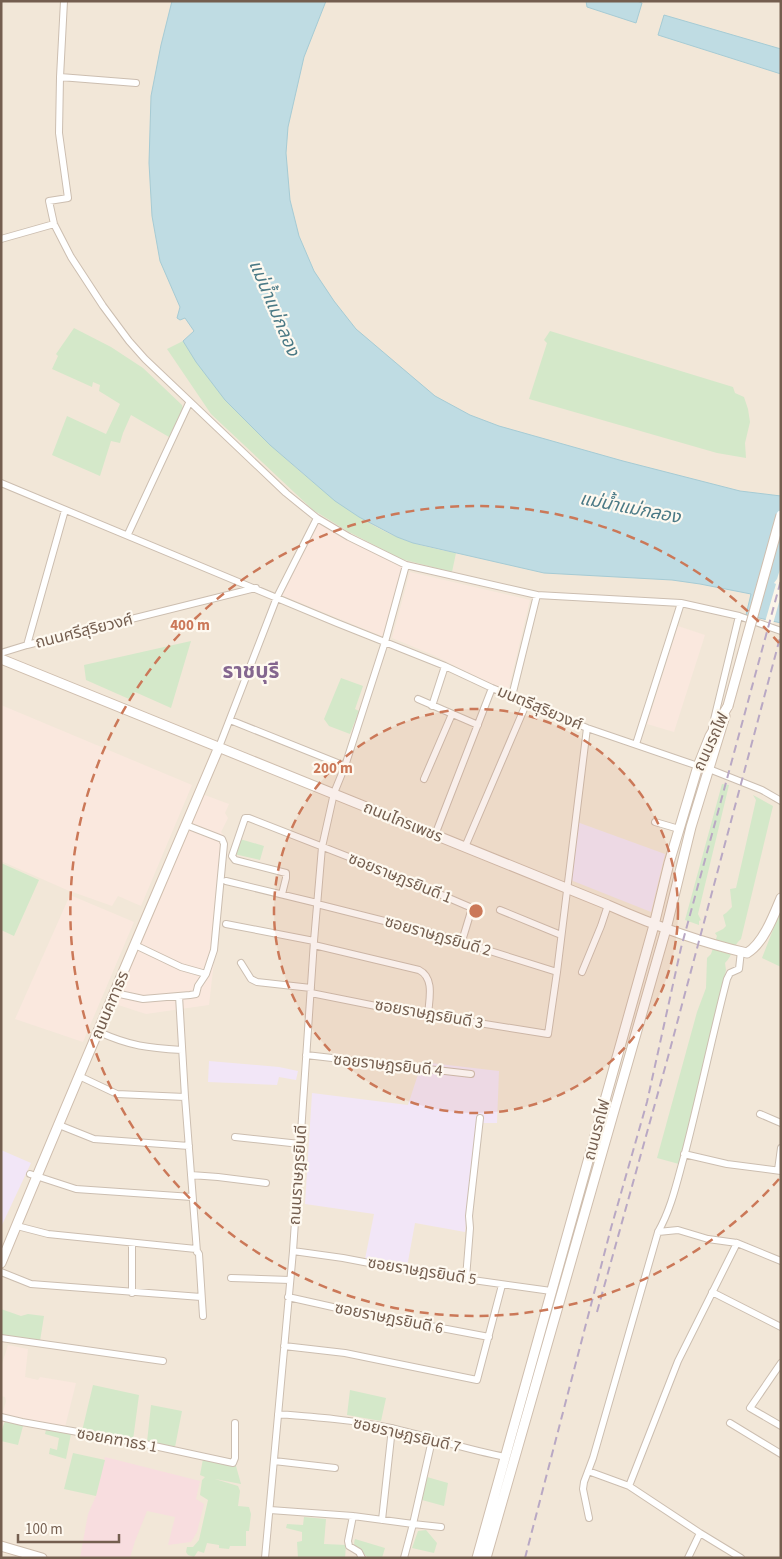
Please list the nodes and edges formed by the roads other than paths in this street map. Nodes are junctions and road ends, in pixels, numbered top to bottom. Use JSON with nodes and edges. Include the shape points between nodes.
{"nodes":[{"id":1,"x":64,"y":1,"type":"edge"},
{"id":2,"x":60,"y":77,"type":"junction"},
{"id":3,"x":136,"y":83,"type":"dead end"},
{"id":4,"x":54,"y":224,"type":"junction"},
{"id":5,"x":1,"y":239,"type":"edge"},
{"id":6,"x":190,"y":403,"type":"junction"},
{"id":7,"x":1,"y":483,"type":"edge"},
{"id":8,"x":64,"y":510,"type":"junction"},
{"id":9,"x":781,"y":515,"type":"edge"},
{"id":10,"x":317,"y":518,"type":"junction"},
{"id":11,"x":128,"y":534,"type":"junction"},
{"id":12,"x":406,"y":565,"type":"junction"},
{"id":13,"x":256,"y":588,"type":"junction"},
{"id":14,"x":536,"y":595,"type":"junction"},
{"id":15,"x":277,"y":597,"type":"junction"},
{"id":16,"x":681,"y":603,"type":"junction"},
{"id":17,"x":739,"y":616,"type":"junction"},
{"id":18,"x":781,"y":631,"type":"edge"},
{"id":19,"x":386,"y":642,"type":"junction"},
{"id":20,"x":27,"y":645,"type":"junction"},
{"id":21,"x":1,"y":653,"type":"edge"},
{"id":22,"x":1,"y":659,"type":"edge"},
{"id":23,"x":446,"y":666,"type":"junction"},
{"id":24,"x":492,"y":688,"type":"junction"},
{"id":25,"x":512,"y":696,"type":"junction"},
{"id":26,"x":418,"y":699,"type":"dead end"},
{"id":27,"x":527,"y":702,"type":"junction"},
{"id":28,"x":432,"y":706,"type":"junction"},
{"id":29,"x":728,"y":706,"type":"junction"},
{"id":30,"x":452,"y":714,"type":"junction"},
{"id":31,"x":230,"y":720,"type":"junction"},
{"id":32,"x":478,"y":725,"type":"junction"},
{"id":33,"x":587,"y":728,"type":"junction"},
{"id":34,"x":710,"y":736,"type":"junction"},
{"id":35,"x":636,"y":744,"type":"junction"},
{"id":36,"x":219,"y":747,"type":"junction"},
{"id":37,"x":345,"y":766,"type":"junction"},
{"id":38,"x":698,"y":766,"type":"junction"},
{"id":39,"x":709,"y":770,"type":"junction"},
{"id":40,"x":424,"y":779,"type":"dead end"},
{"id":41,"x":334,"y":793,"type":"junction"},
{"id":42,"x":778,"y":799,"type":"edge"},
{"id":43,"x":655,"y":822,"type":"dead end"},
{"id":44,"x":186,"y":824,"type":"junction"},
{"id":45,"x":679,"y":829,"type":"junction"},
{"id":46,"x":435,"y":835,"type":"junction"},
{"id":47,"x":322,"y":847,"type":"junction"},
{"id":48,"x":465,"y":847,"type":"junction"},
{"id":49,"x":226,"y":881,"type":"dead end"},
{"id":50,"x":567,"y":888,"type":"junction"},
{"id":51,"x":282,"y":894,"type":"junction"},
{"id":52,"x":781,"y":898,"type":"edge"},
{"id":53,"x":317,"y":904,"type":"junction"},
{"id":54,"x":608,"y":905,"type":"junction"},
{"id":55,"x":500,"y":910,"type":"dead end"},
{"id":56,"x":226,"y":924,"type":"dead end"},
{"id":57,"x":654,"y":925,"type":"junction"},
{"id":58,"x":666,"y":929,"type":"junction"},
{"id":59,"x":561,"y":935,"type":"junction"},
{"id":60,"x":462,"y":941,"type":"junction"},
{"id":61,"x":314,"y":943,"type":"junction"},
{"id":62,"x":135,"y":945,"type":"junction"},
{"id":63,"x":740,"y":951,"type":"junction"},
{"id":64,"x":241,"y":963,"type":"dead end"},
{"id":65,"x":557,"y":972,"type":"junction"},
{"id":66,"x":582,"y":972,"type":"dead end"},
{"id":67,"x":206,"y":974,"type":"junction"},
{"id":68,"x":311,"y":991,"type":"junction"},
{"id":69,"x":115,"y":993,"type":"junction"},
{"id":70,"x":179,"y":996,"type":"junction"},
{"id":71,"x":428,"y":1015,"type":"junction"},
{"id":72,"x":99,"y":1032,"type":"junction"},
{"id":73,"x":182,"y":1050,"type":"junction"},
{"id":74,"x":306,"y":1055,"type":"junction"},
{"id":75,"x":471,"y":1074,"type":"dead end"},
{"id":76,"x":80,"y":1076,"type":"junction"},
{"id":77,"x":185,"y":1097,"type":"junction"},
{"id":78,"x":760,"y":1114,"type":"dead end"},
{"id":79,"x":480,"y":1118,"type":"dead end"},
{"id":80,"x":781,"y":1123,"type":"edge"},
{"id":81,"x":59,"y":1124,"type":"junction"},
{"id":82,"x":235,"y":1137,"type":"dead end"},
{"id":83,"x":300,"y":1144,"type":"junction"},
{"id":84,"x":189,"y":1146,"type":"junction"},
{"id":85,"x":781,"y":1148,"type":"edge"},
{"id":86,"x":684,"y":1154,"type":"junction"},
{"id":87,"x":779,"y":1171,"type":"edge"},
{"id":88,"x":191,"y":1175,"type":"junction"},
{"id":89,"x":34,"y":1176,"type":"junction"},
{"id":90,"x":266,"y":1183,"type":"dead end"},
{"id":91,"x":192,"y":1198,"type":"junction"},
{"id":92,"x":17,"y":1226,"type":"junction"},
{"id":93,"x":658,"y":1232,"type":"junction"},
{"id":94,"x":737,"y":1243,"type":"junction"},
{"id":95,"x":132,"y":1244,"type":"junction"},
{"id":96,"x":293,"y":1251,"type":"junction"},
{"id":97,"x":197,"y":1252,"type":"junction"},
{"id":98,"x":781,"y":1261,"type":"edge"},
{"id":99,"x":1,"y":1263,"type":"edge"},
{"id":100,"x":1,"y":1272,"type":"edge"},
{"id":101,"x":231,"y":1278,"type":"dead end"},
{"id":102,"x":466,"y":1278,"type":"junction"},
{"id":103,"x":290,"y":1280,"type":"junction"},
{"id":104,"x":502,"y":1284,"type":"junction"},
{"id":105,"x":551,"y":1291,"type":"junction"},
{"id":106,"x":712,"y":1292,"type":"junction"},
{"id":107,"x":132,"y":1293,"type":"junction"},
{"id":108,"x":201,"y":1297,"type":"junction"},
{"id":109,"x":288,"y":1297,"type":"junction"},
{"id":110,"x":203,"y":1316,"type":"dead end"},
{"id":111,"x":781,"y":1327,"type":"edge"},
{"id":112,"x":489,"y":1337,"type":"junction"},
{"id":113,"x":1,"y":1338,"type":"edge"},
{"id":114,"x":284,"y":1346,"type":"junction"},
{"id":115,"x":164,"y":1360,"type":"dead end"},
{"id":116,"x":781,"y":1362,"type":"edge"},
{"id":117,"x":532,"y":1364,"type":"junction"},
{"id":118,"x":542,"y":1367,"type":"junction"},
{"id":119,"x":278,"y":1414,"type":"junction"},
{"id":120,"x":1,"y":1417,"type":"edge"},
{"id":121,"x":235,"y":1423,"type":"dead end"},
{"id":122,"x":730,"y":1423,"type":"dead end"},
{"id":123,"x":781,"y":1426,"type":"edge"},
{"id":124,"x":392,"y":1428,"type":"junction"},
{"id":125,"x":432,"y":1440,"type":"junction"},
{"id":126,"x":781,"y":1454,"type":"edge"},
{"id":127,"x":506,"y":1457,"type":"junction"},
{"id":128,"x":274,"y":1462,"type":"junction"},
{"id":129,"x":335,"y":1468,"type":"dead end"},
{"id":130,"x":588,"y":1471,"type":"junction"},
{"id":131,"x":629,"y":1486,"type":"junction"},
{"id":132,"x":270,"y":1510,"type":"junction"},
{"id":133,"x":353,"y":1516,"type":"junction"},
{"id":134,"x":589,"y":1518,"type":"dead end"},
{"id":135,"x":382,"y":1520,"type":"junction"},
{"id":136,"x":413,"y":1524,"type":"junction"},
{"id":137,"x":441,"y":1527,"type":"dead end"},
{"id":138,"x":700,"y":1533,"type":"junction"},
{"id":139,"x":1,"y":1546,"type":"edge"},
{"id":140,"x":42,"y":1558,"type":"edge"},
{"id":141,"x":265,"y":1558,"type":"edge"},
{"id":142,"x":362,"y":1558,"type":"edge"},
{"id":143,"x":404,"y":1558,"type":"edge"},
{"id":144,"x":477,"y":1558,"type":"edge"},
{"id":145,"x":486,"y":1558,"type":"edge"},
{"id":146,"x":688,"y":1558,"type":"edge"},
{"id":147,"x":741,"y":1558,"type":"edge"}],
"edges":[{"from":1,"to":2,"type":"street"},
{"from":2,"to":3,"type":"street"},
{"from":2,"to":4,"type":"street","via":[[59,133],[68,198],[49,200]]},
{"from":4,"to":5,"type":"street"},
{"from":4,"to":6,"type":"street","via":[[103,306],[129,341]]},
{"from":6,"to":10,"type":"street","via":[[286,494]]},
{"from":6,"to":11,"type":"street"},
{"from":7,"to":8,"type":"street","name":"มนตรีสุริยวงศ์"},
{"from":8,"to":11,"type":"street","name":"มนตรีสุริยวงศ์"},
{"from":8,"to":20,"type":"street"},
{"from":9,"to":29,"type":"street","name":"ถนนรถไฟ","bridge":true},
{"from":10,"to":12,"type":"street"},
{"from":10,"to":15,"type":"street"},
{"from":11,"to":13,"type":"street","name":"มนตรีสุริยวงศ์"},
{"from":12,"to":14,"type":"street"},
{"from":12,"to":19,"type":"street","name":"ถนนราษฎรยินดี"},
{"from":13,"to":15,"type":"street","name":"มนตรีสุริยวงศ์"},
{"from":13,"to":20,"type":"street","name":"ถนนศรีสุริยวงศ์"},
{"from":14,"to":16,"type":"street"},
{"from":14,"to":25,"type":"street"},
{"from":15,"to":19,"type":"street","name":"มนตรีสุริยวงศ์"},
{"from":15,"to":31,"type":"street"},
{"from":16,"to":17,"type":"street"},
{"from":16,"to":35,"type":"street"},
{"from":17,"to":18,"type":"street"},
{"from":17,"to":34,"type":"street"},
{"from":19,"to":23,"type":"street","name":"มนตรีสุริยวงศ์"},
{"from":19,"to":37,"type":"street","name":"ถนนราษฎรยินดี"},
{"from":20,"to":21,"type":"street","name":"ถนนศรีสุริยวงศ์"},
{"from":22,"to":36,"type":"street","name":"ถนนไกรเพชร"},
{"from":23,"to":24,"type":"street","name":"มนตรีสุริยวงศ์"},
{"from":23,"to":28,"type":"street"},
{"from":24,"to":25,"type":"street","name":"มนตรีสุริยวงศ์"},
{"from":24,"to":32,"type":"street"},
{"from":25,"to":27,"type":"street","name":"มนตรีสุริยวงศ์"},
{"from":26,"to":28,"type":"street"},
{"from":27,"to":33,"type":"street","name":"มนตรีสุริยวงศ์"},
{"from":27,"to":48,"type":"street"},
{"from":28,"to":30,"type":"street"},
{"from":29,"to":34,"type":"street","name":"ถนนรถไฟ"},
{"from":29,"to":39,"type":"street","name":"ถนนรถไฟ"},
{"from":30,"to":32,"type":"street"},
{"from":30,"to":40,"type":"street"},
{"from":31,"to":36,"type":"street"},
{"from":31,"to":37,"type":"street"},
{"from":32,"to":46,"type":"street"},
{"from":33,"to":35,"type":"street","name":"มนตรีสุริยวงศ์"},
{"from":33,"to":50,"type":"street"},
{"from":34,"to":38,"type":"street","name":"ถนนรถไฟ"},
{"from":35,"to":38,"type":"street","name":"มนตรีสุริยวงศ์"},
{"from":36,"to":41,"type":"street","name":"ถนนไกรเพชร"},
{"from":36,"to":44,"type":"street","name":"ถนนคฑาธร"},
{"from":37,"to":41,"type":"street","name":"ถนนราษฎรยินดี"},
{"from":38,"to":45,"type":"street","name":"ถนนรถไฟ"},
{"from":39,"to":42,"type":"street"},
{"from":39,"to":58,"type":"street","name":"ถนนรถไฟ"},
{"from":41,"to":46,"type":"street","name":"ถนนไกรเพชร"},
{"from":41,"to":47,"type":"street","name":"ถนนราษฎรยินดี"},
{"from":43,"to":45,"type":"street"},
{"from":44,"to":62,"type":"street","name":"ถนนคฑาธร"},
{"from":44,"to":67,"type":"street","via":[[217,836],[224,844],[214,950]]},
{"from":45,"to":57,"type":"street","name":"ถนนรถไฟ"},
{"from":46,"to":48,"type":"street","name":"ถนนไกรเพชร"},
{"from":47,"to":51,"type":"street","via":[[245,818],[232,856],[236,860],[286,873]]},
{"from":47,"to":53,"type":"street","name":"ถนนราษฎรยินดี"},
{"from":47,"to":60,"type":"street","name":"ซอยราษฎรยินดี 1","via":[[472,908]]},
{"from":48,"to":50,"type":"street","name":"ถนนไกรเพชร"},
{"from":49,"to":51,"type":"street","name":"ซอยราษฎรยินดี 2"},
{"from":50,"to":54,"type":"street","name":"ถนนไกรเพชร"},
{"from":50,"to":59,"type":"street"},
{"from":51,"to":53,"type":"street","name":"ซอยราษฎรยินดี 2"},
{"from":52,"to":63,"type":"street","via":[[754,949]]},
{"from":53,"to":60,"type":"street","name":"ซอยราษฎรยินดี 2"},
{"from":53,"to":61,"type":"street","name":"ถนนราษฎรยินดี"},
{"from":54,"to":57,"type":"street","name":"ถนนไกรเพชร"},
{"from":54,"to":66,"type":"street"},
{"from":55,"to":59,"type":"street"},
{"from":56,"to":61,"type":"street"},
{"from":57,"to":58,"type":"street","name":"ถนนไกรเพชร"},
{"from":57,"to":105,"type":"street","name":"ถนนรถไฟ"},
{"from":58,"to":63,"type":"street","name":"ถนนไกรเพชร"},
{"from":58,"to":118,"type":"street","name":"ถนนรถไฟ"},
{"from":59,"to":65,"type":"street"},
{"from":60,"to":65,"type":"street","name":"ซอยราษฎรยินดี 2"},
{"from":61,"to":68,"type":"street","name":"ถนนราษฎรยินดี"},
{"from":61,"to":71,"type":"street","via":[[426,973],[430,980]]},
{"from":62,"to":67,"type":"street","via":[[181,967]]},
{"from":62,"to":69,"type":"street","name":"ถนนคฑาธร"},
{"from":63,"to":86,"type":"street","via":[[739,969],[730,973],[727,979]]},
{"from":64,"to":68,"type":"street","name":"ซอยราษฎรยินดี 3","via":[[251,979],[257,982]]},
{"from":65,"to":71,"type":"street","name":"ซอยราษฎรยินดี 3","via":[[548,1034]]},
{"from":67,"to":70,"type":"street","via":[[196,994]]},
{"from":68,"to":71,"type":"street","name":"ซอยราษฎรยินดี 3"},
{"from":68,"to":74,"type":"street","name":"ถนนราษฎรยินดี"},
{"from":69,"to":70,"type":"street","via":[[143,999]]},
{"from":69,"to":72,"type":"street","name":"ถนนคฑาธร"},
{"from":70,"to":73,"type":"street"},
{"from":72,"to":73,"type":"street","via":[[140,1046]]},
{"from":72,"to":76,"type":"street","name":"ถนนคฑาธร"},
{"from":73,"to":77,"type":"street"},
{"from":74,"to":75,"type":"street","name":"ซอยราษฎรยินดี 4"},
{"from":74,"to":83,"type":"street","name":"ถนนราษฎรยินดี"},
{"from":76,"to":77,"type":"street","via":[[117,1094]]},
{"from":76,"to":81,"type":"street","name":"ถนนคฑาธร"},
{"from":77,"to":84,"type":"street"},
{"from":78,"to":80,"type":"street"},
{"from":79,"to":102,"type":"street","via":[[468,1216]]},
{"from":81,"to":84,"type":"street","via":[[94,1139]]},
{"from":81,"to":89,"type":"street","name":"ถนนคฑาธร"},
{"from":82,"to":83,"type":"street"},
{"from":83,"to":96,"type":"street","name":"ถนนราษฎรยินดี"},
{"from":84,"to":88,"type":"street"},
{"from":85,"to":87,"type":"street"},
{"from":86,"to":87,"type":"street"},
{"from":86,"to":93,"type":"street","via":[[668,1214]]},
{"from":88,"to":90,"type":"street"},
{"from":88,"to":91,"type":"street"},
{"from":89,"to":91,"type":"street","via":[[76,1189]]},
{"from":89,"to":92,"type":"street","name":"ถนนคฑาธร"},
{"from":91,"to":97,"type":"street"},
{"from":92,"to":95,"type":"street","via":[[48,1234]]},
{"from":92,"to":99,"type":"street","name":"ถนนคฑาธร"},
{"from":93,"to":94,"type":"street","via":[[678,1230]]},
{"from":93,"to":130,"type":"street"},
{"from":94,"to":98,"type":"street"},
{"from":94,"to":106,"type":"street"},
{"from":95,"to":97,"type":"street","via":[[196,1249]]},
{"from":95,"to":107,"type":"street"},
{"from":96,"to":102,"type":"street","name":"ซอยราษฎรยินดี 5"},
{"from":96,"to":103,"type":"street","name":"ถนนราษฎรยินดี"},
{"from":97,"to":108,"type":"street"},
{"from":100,"to":107,"type":"street","via":[[31,1284]]},
{"from":101,"to":103,"type":"street"},
{"from":102,"to":104,"type":"street","name":"ซอยราษฎรยินดี 5"},
{"from":103,"to":109,"type":"street","name":"ถนนราษฎรยินดี"},
{"from":104,"to":105,"type":"street","name":"ซอยราษฎรยินดี 5"},
{"from":104,"to":112,"type":"street"},
{"from":105,"to":117,"type":"street","name":"ถนนรถไฟ"},
{"from":106,"to":111,"type":"street"},
{"from":106,"to":131,"type":"street","via":[[678,1361]]},
{"from":107,"to":108,"type":"street"},
{"from":108,"to":110,"type":"street"},
{"from":109,"to":112,"type":"street","name":"ซอยราษฎรยินดี 6"},
{"from":109,"to":114,"type":"street","name":"ถนนราษฎรยินดี"},
{"from":112,"to":114,"type":"street","via":[[477,1380],[345,1353]]},
{"from":113,"to":115,"type":"street"},
{"from":114,"to":119,"type":"street","name":"ถนนราษฎรยินดี"},
{"from":116,"to":123,"type":"street","via":[[750,1408]]},
{"from":117,"to":118,"type":"street"},
{"from":117,"to":127,"type":"street","name":"ถนนรถไฟ"},
{"from":118,"to":145,"type":"street","name":"ถนนรถไฟ"},
{"from":119,"to":124,"type":"street","name":"ซอยราษฎรยินดี 7"},
{"from":119,"to":128,"type":"street","name":"ถนนราษฎรยินดี"},
{"from":120,"to":121,"type":"street","name":"ซอยคฑาธร 1","via":[[233,1463]]},
{"from":122,"to":126,"type":"street"},
{"from":124,"to":125,"type":"street","name":"ซอยราษฎรยินดี 7"},
{"from":124,"to":135,"type":"street"},
{"from":125,"to":127,"type":"street","name":"ซอยราษฎรยินดี 7"},
{"from":125,"to":136,"type":"street"},
{"from":127,"to":144,"type":"street","name":"ถนนรถไฟ"},
{"from":128,"to":129,"type":"street"},
{"from":128,"to":132,"type":"street","name":"ถนนราษฎรยินดี"},
{"from":130,"to":131,"type":"street"},
{"from":130,"to":134,"type":"street","via":[[583,1489]]},
{"from":131,"to":138,"type":"street"},
{"from":132,"to":133,"type":"street"},
{"from":132,"to":141,"type":"street","name":"ถนนราษฎรยินดี"},
{"from":133,"to":135,"type":"street"},
{"from":133,"to":142,"type":"street","via":[[349,1546]]},
{"from":135,"to":136,"type":"street"},
{"from":136,"to":137,"type":"street"},
{"from":136,"to":143,"type":"street"},
{"from":138,"to":146,"type":"street"},
{"from":138,"to":147,"type":"street"},
{"from":139,"to":140,"type":"street"}]}
